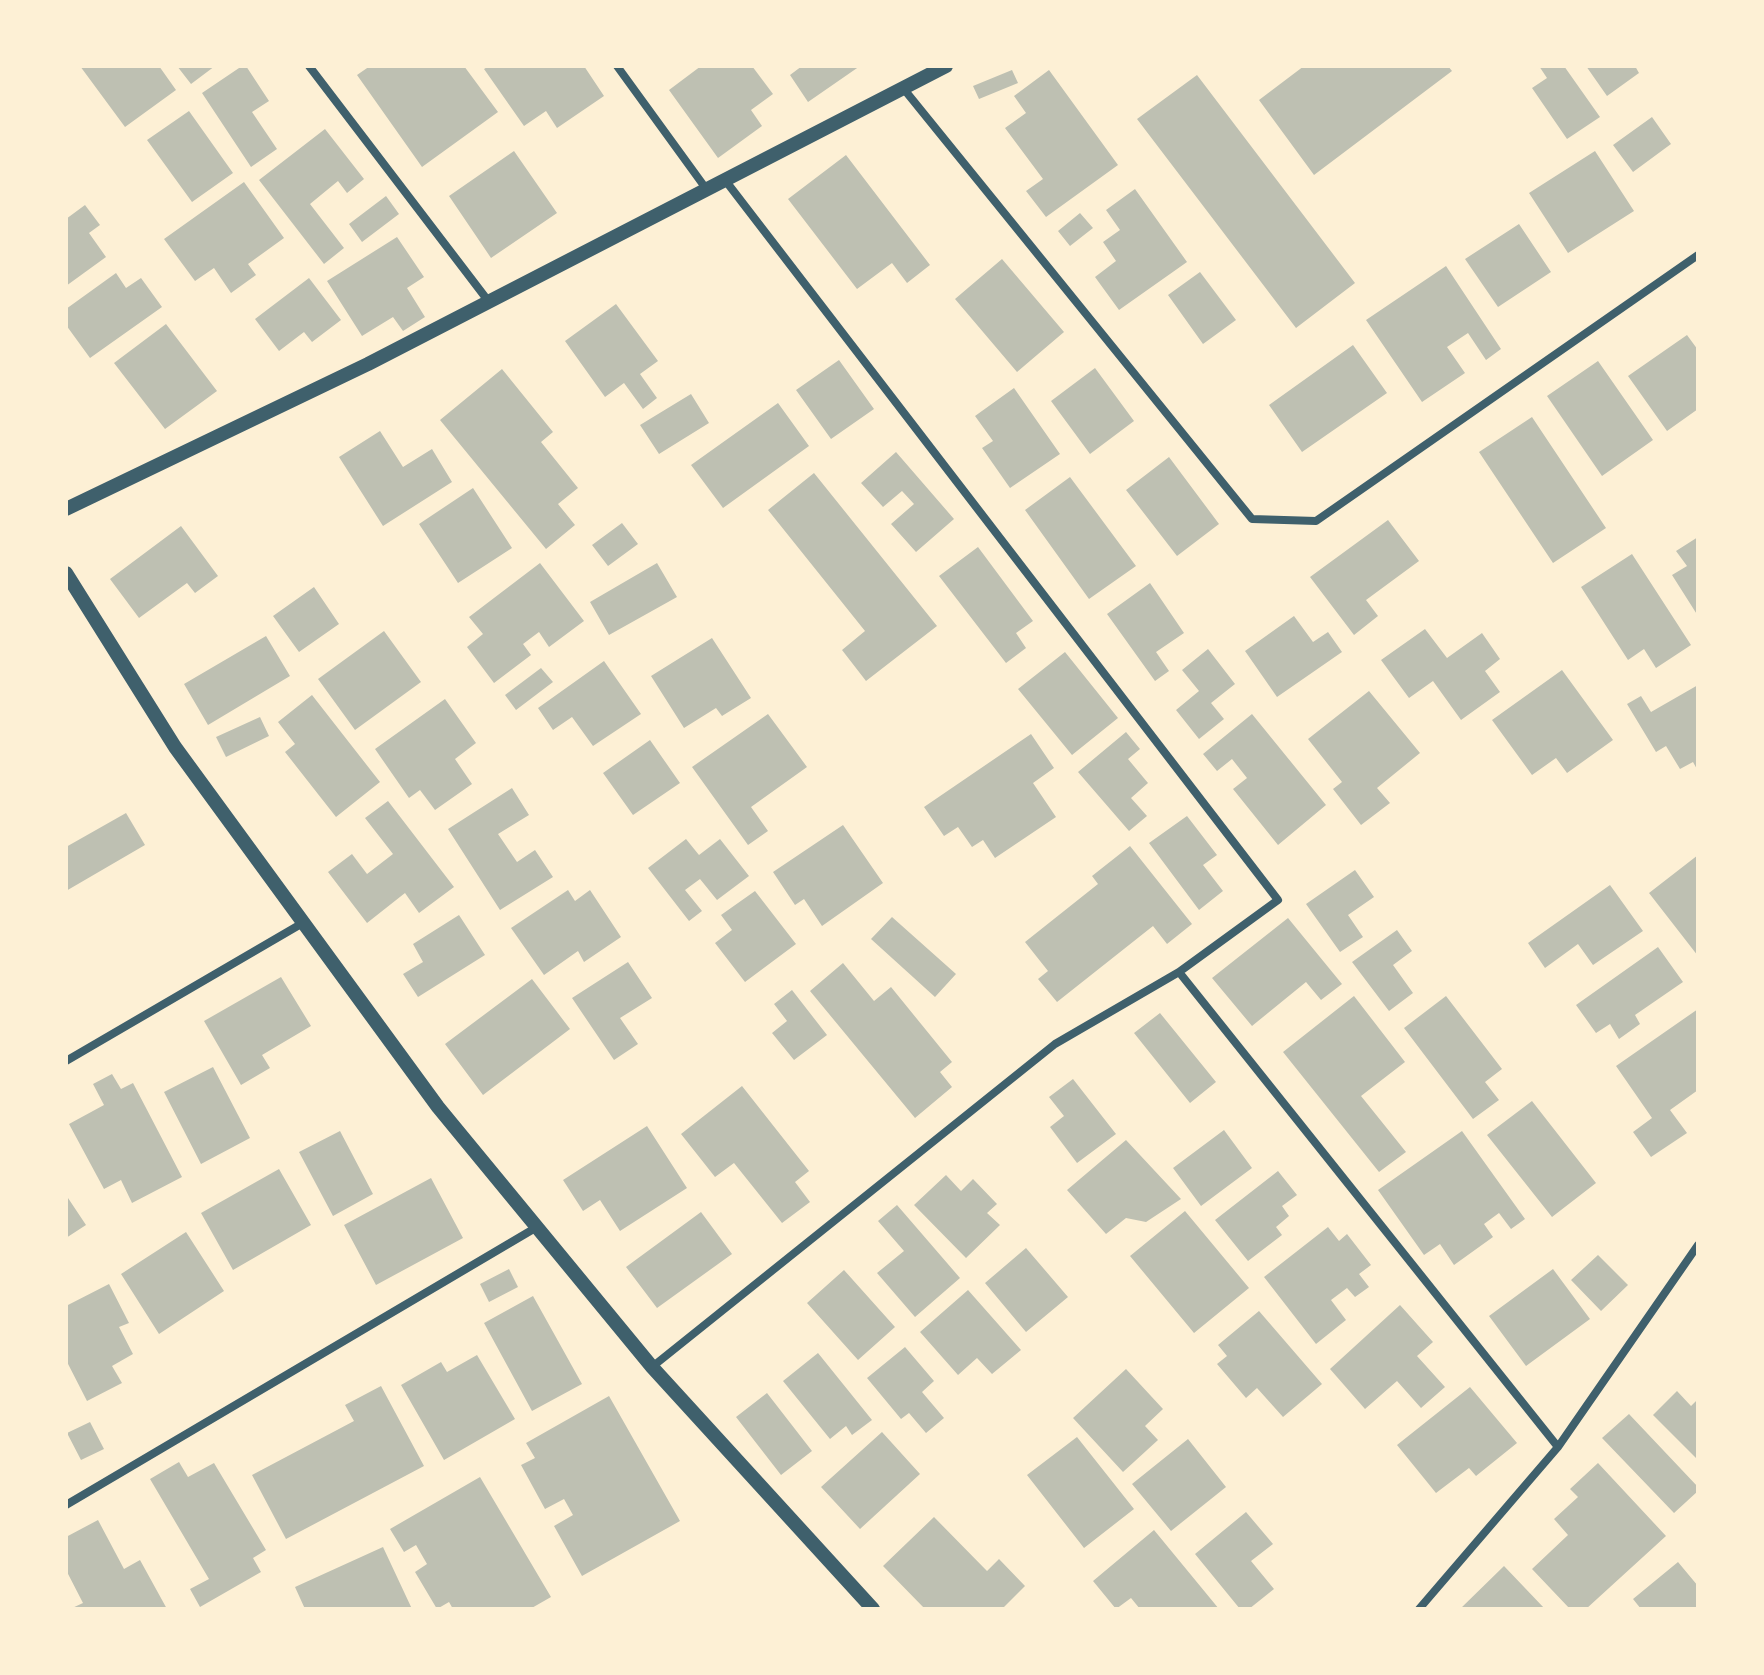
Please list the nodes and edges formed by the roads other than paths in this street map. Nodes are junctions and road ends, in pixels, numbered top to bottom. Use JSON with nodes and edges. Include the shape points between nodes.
{"nodes":[{"id":1,"x":309,"y":66,"type":"edge"},
{"id":2,"x":617,"y":66,"type":"edge"},
{"id":3,"x":946,"y":66,"type":"edge"},
{"id":4,"x":903,"y":88,"type":"junction"},
{"id":5,"x":725,"y":180,"type":"junction"},
{"id":6,"x":707,"y":190,"type":"junction"},
{"id":7,"x":1698,"y":255,"type":"edge"},
{"id":8,"x":489,"y":302,"type":"junction"},
{"id":9,"x":66,"y":509,"type":"edge"},
{"id":10,"x":66,"y":573,"type":"edge"},
{"id":11,"x":301,"y":924,"type":"junction"},
{"id":12,"x":1179,"y":972,"type":"junction"},
{"id":13,"x":66,"y":1061,"type":"edge"},
{"id":14,"x":537,"y":1227,"type":"junction"},
{"id":15,"x":1698,"y":1245,"type":"edge"},
{"id":16,"x":652,"y":1367,"type":"junction"},
{"id":17,"x":1558,"y":1447,"type":"junction"},
{"id":18,"x":66,"y":1505,"type":"edge"},
{"id":19,"x":873,"y":1609,"type":"edge"},
{"id":20,"x":1419,"y":1609,"type":"edge"}],
"edges":[{"from":1,"to":8,"type":"street"},
{"from":2,"to":6,"type":"street"},
{"from":3,"to":4,"type":"street"},
{"from":4,"to":5,"type":"street"},
{"from":4,"to":7,"type":"street","via":[[1252,519],[1316,521]]},
{"from":5,"to":6,"type":"street"},
{"from":5,"to":12,"type":"street","via":[[1278,900]]},
{"from":6,"to":8,"type":"street"},
{"from":8,"to":9,"type":"street"},
{"from":10,"to":11,"type":"street","via":[[175,747]]},
{"from":11,"to":13,"type":"street"},
{"from":11,"to":14,"type":"street","via":[[438,1107]]},
{"from":12,"to":16,"type":"street","via":[[1055,1044]]},
{"from":12,"to":17,"type":"street"},
{"from":14,"to":16,"type":"street"},
{"from":14,"to":18,"type":"street"},
{"from":15,"to":17,"type":"street"},
{"from":16,"to":19,"type":"street"},
{"from":17,"to":20,"type":"street"}]}
